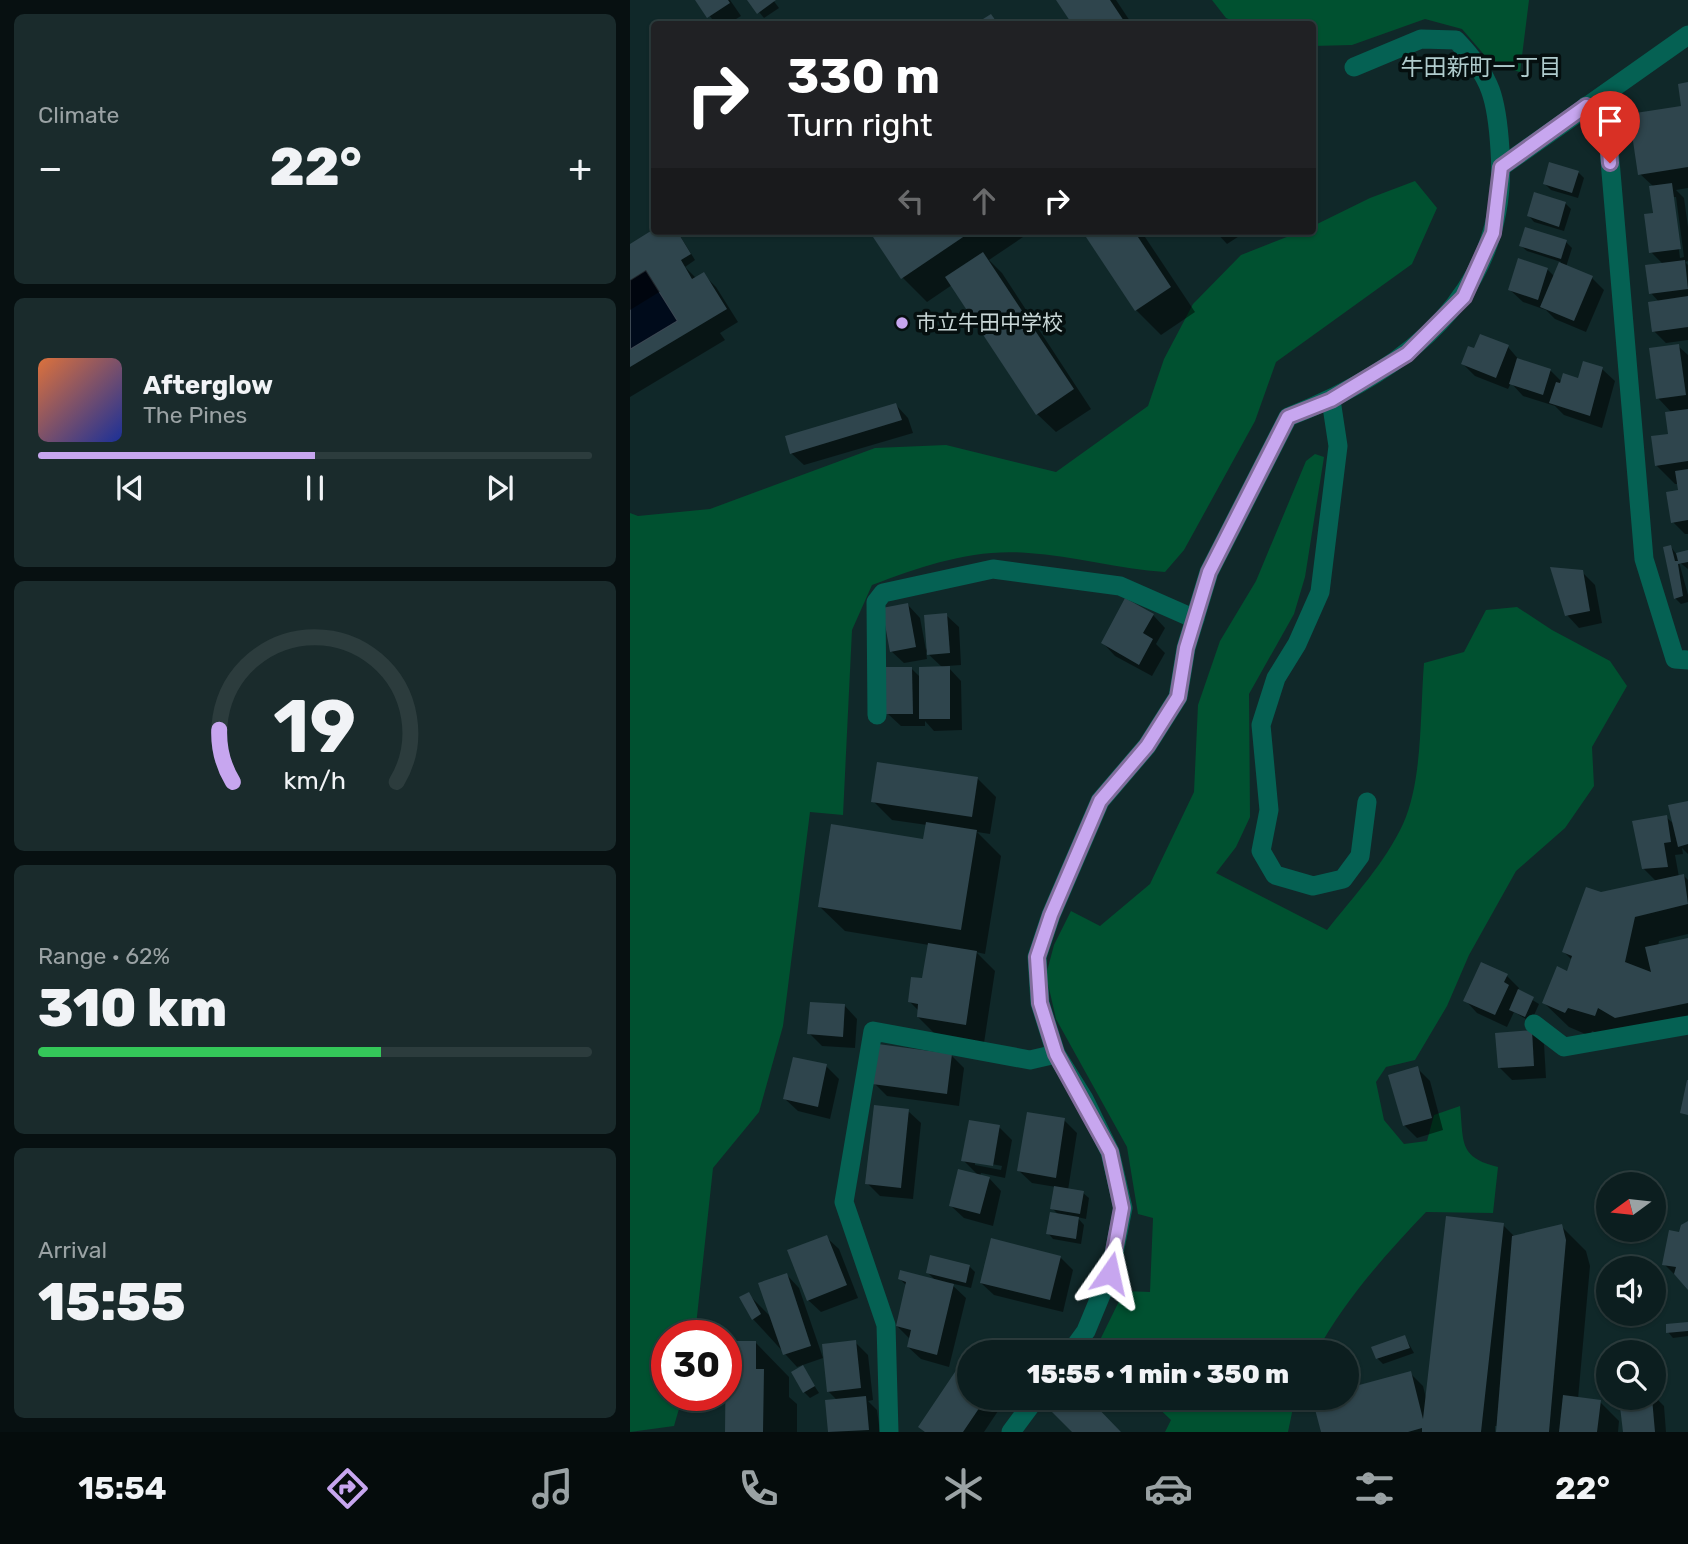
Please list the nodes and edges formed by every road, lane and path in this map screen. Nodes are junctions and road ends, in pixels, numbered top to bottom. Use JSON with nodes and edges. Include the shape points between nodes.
{"nodes":[{"id":1,"x":1688,"y":34,"type":"edge"},
{"id":2,"x":1354,"y":67,"type":"dead end"},
{"id":3,"x":1586,"y":106,"type":"junction"},
{"id":4,"x":1501,"y":167,"type":"junction"},
{"id":5,"x":1331,"y":400,"type":"junction"},
{"id":6,"x":1195,"y":620,"type":"junction"},
{"id":7,"x":1688,"y":660,"type":"edge"},
{"id":8,"x":877,"y":715,"type":"dead end"},
{"id":9,"x":1367,"y":802,"type":"dead end"},
{"id":10,"x":1534,"y":1024,"type":"dead end"},
{"id":11,"x":1688,"y":1025,"type":"edge"},
{"id":12,"x":1056,"y":1054,"type":"junction"},
{"id":13,"x":1079,"y":1340,"type":"edge"},
{"id":14,"x":1027,"y":1410,"type":"edge"},
{"id":15,"x":889,"y":1432,"type":"edge"},
{"id":16,"x":1011,"y":1432,"type":"edge"}],
"edges":[{"from":1,"to":3,"type":"street"},
{"from":2,"to":4,"type":"street","via":[[1421,39],[1456,40],[1481,65],[1497,113]]},
{"from":3,"to":4,"type":"street"},
{"from":3,"to":7,"type":"street","via":[[1608,137],[1644,559],[1675,659]]},
{"from":4,"to":5,"type":"street","via":[[1493,233],[1464,297],[1407,354]]},
{"from":5,"to":6,"type":"street","via":[[1288,417],[1209,572]]},
{"from":5,"to":9,"type":"street","via":[[1338,446],[1320,592],[1276,678],[1261,725],[1269,810],[1261,851],[1275,875],[1313,886],[1343,879],[1360,856]]},
{"from":6,"to":8,"type":"street","via":[[1120,586],[993,569],[883,593],[876,602]]},
{"from":6,"to":12,"type":"street","via":[[1178,697],[1147,746],[1100,801],[1037,957],[1040,1003]]},
{"from":10,"to":11,"type":"street","via":[[1564,1047]]},
{"from":12,"to":13,"type":"street","via":[[1110,1152],[1122,1208],[1110,1273]]},
{"from":12,"to":15,"type":"street","via":[[1030,1060],[873,1031],[844,1202],[886,1325]]},
{"from":14,"to":16,"type":"street"}]}
